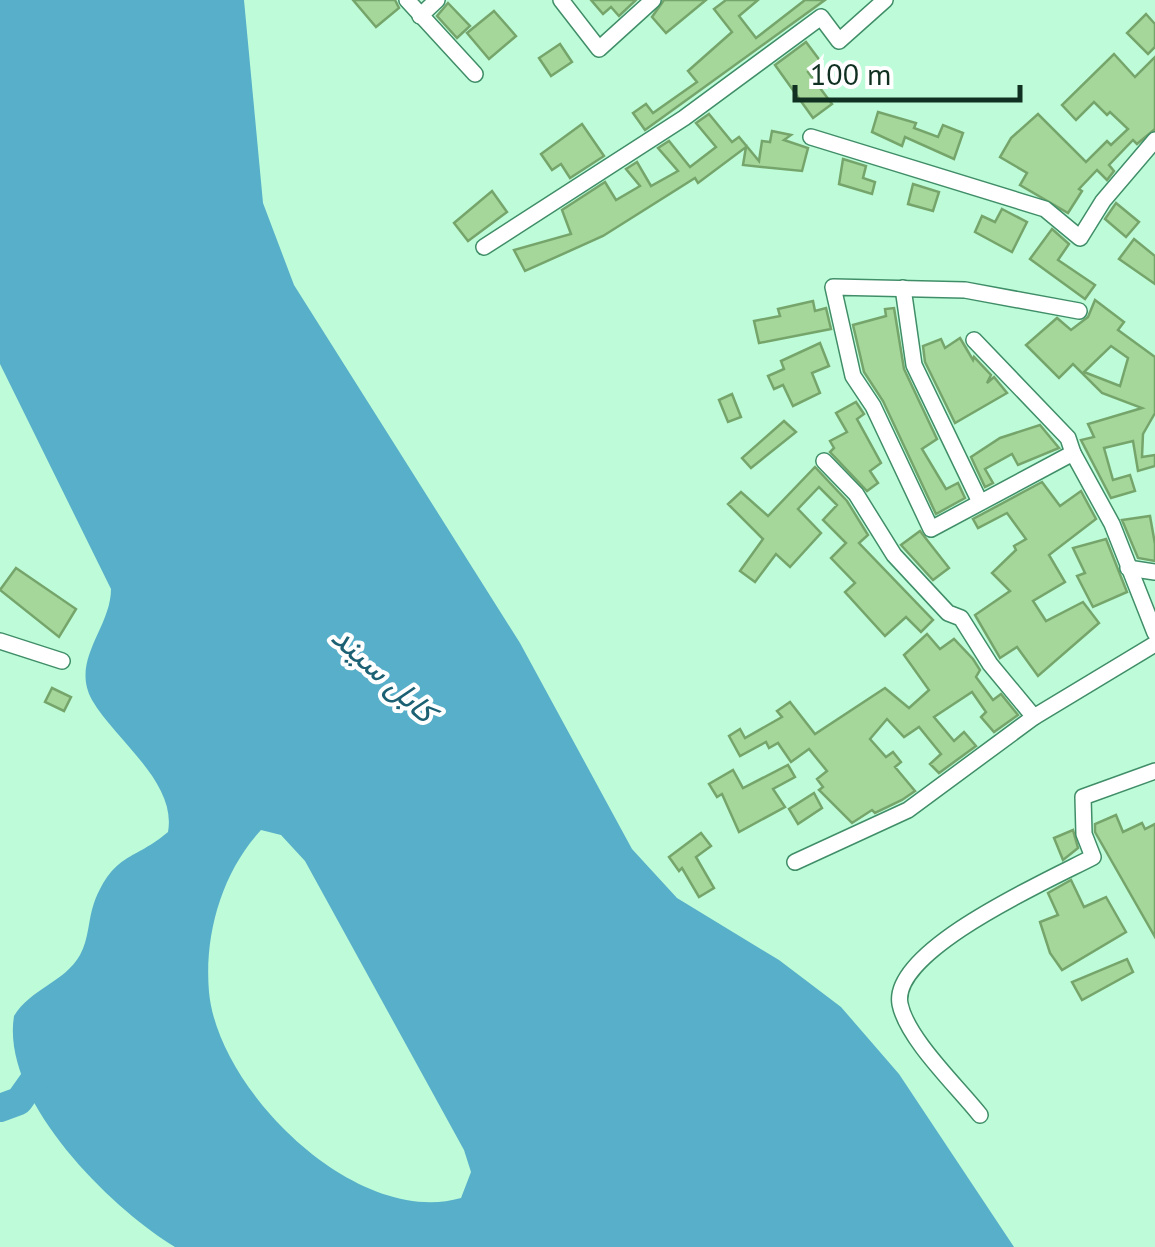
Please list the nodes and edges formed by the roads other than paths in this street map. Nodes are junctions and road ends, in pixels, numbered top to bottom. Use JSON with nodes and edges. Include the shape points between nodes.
{"nodes":[{"id":1,"x":407,"y":0,"type":"edge"},
{"id":2,"x":437,"y":0,"type":"edge"},
{"id":3,"x":562,"y":0,"type":"edge"},
{"id":4,"x":652,"y":0,"type":"edge"},
{"id":5,"x":885,"y":0,"type":"edge"},
{"id":6,"x":420,"y":16,"type":"junction"},
{"id":7,"x":475,"y":74,"type":"dead end"},
{"id":8,"x":811,"y":137,"type":"dead end"},
{"id":9,"x":1155,"y":140,"type":"edge"},
{"id":10,"x":484,"y":246,"type":"dead end"},
{"id":11,"x":903,"y":288,"type":"junction"},
{"id":12,"x":1078,"y":311,"type":"dead end"},
{"id":13,"x":974,"y":340,"type":"dead end"},
{"id":14,"x":1072,"y":453,"type":"junction"},
{"id":15,"x":824,"y":460,"type":"dead end"},
{"id":16,"x":979,"y":500,"type":"junction"},
{"id":17,"x":1128,"y":568,"type":"junction"},
{"id":18,"x":1155,"y":572,"type":"edge"},
{"id":19,"x":1155,"y":633,"type":"edge"},
{"id":20,"x":0,"y":641,"type":"edge"},
{"id":21,"x":1155,"y":644,"type":"edge"},
{"id":22,"x":62,"y":661,"type":"dead end"},
{"id":23,"x":1034,"y":717,"type":"junction"},
{"id":24,"x":1155,"y":771,"type":"edge"},
{"id":25,"x":795,"y":862,"type":"dead end"},
{"id":26,"x":980,"y":1115,"type":"dead end"}],
"edges":[{"from":1,"to":6,"type":"street"},
{"from":2,"to":6,"type":"street"},
{"from":3,"to":4,"type":"street","via":[[599,49]]},
{"from":5,"to":10,"type":"street","via":[[839,41],[821,17],[684,118]]},
{"from":6,"to":7,"type":"street"},
{"from":8,"to":9,"type":"street","via":[[1045,209],[1080,238]]},
{"from":11,"to":12,"type":"street","via":[[994,294]]},
{"from":11,"to":16,"type":"street","via":[[914,365]]},
{"from":11,"to":16,"type":"street","via":[[833,288],[854,376],[931,529]]},
{"from":13,"to":14,"type":"street","via":[[1068,438]]},
{"from":14,"to":16,"type":"street"},
{"from":14,"to":17,"type":"street"},
{"from":15,"to":23,"type":"street","via":[[856,494],[894,555],[948,613],[961,618]]},
{"from":17,"to":18,"type":"street"},
{"from":17,"to":19,"type":"street"},
{"from":20,"to":22,"type":"street"},
{"from":21,"to":23,"type":"street"},
{"from":23,"to":25,"type":"street","via":[[908,810]]},
{"from":24,"to":26,"type":"street","via":[[1083,797],[1084,834],[1093,856],[975,920],[923,956],[901,983],[907,1024]]}]}
